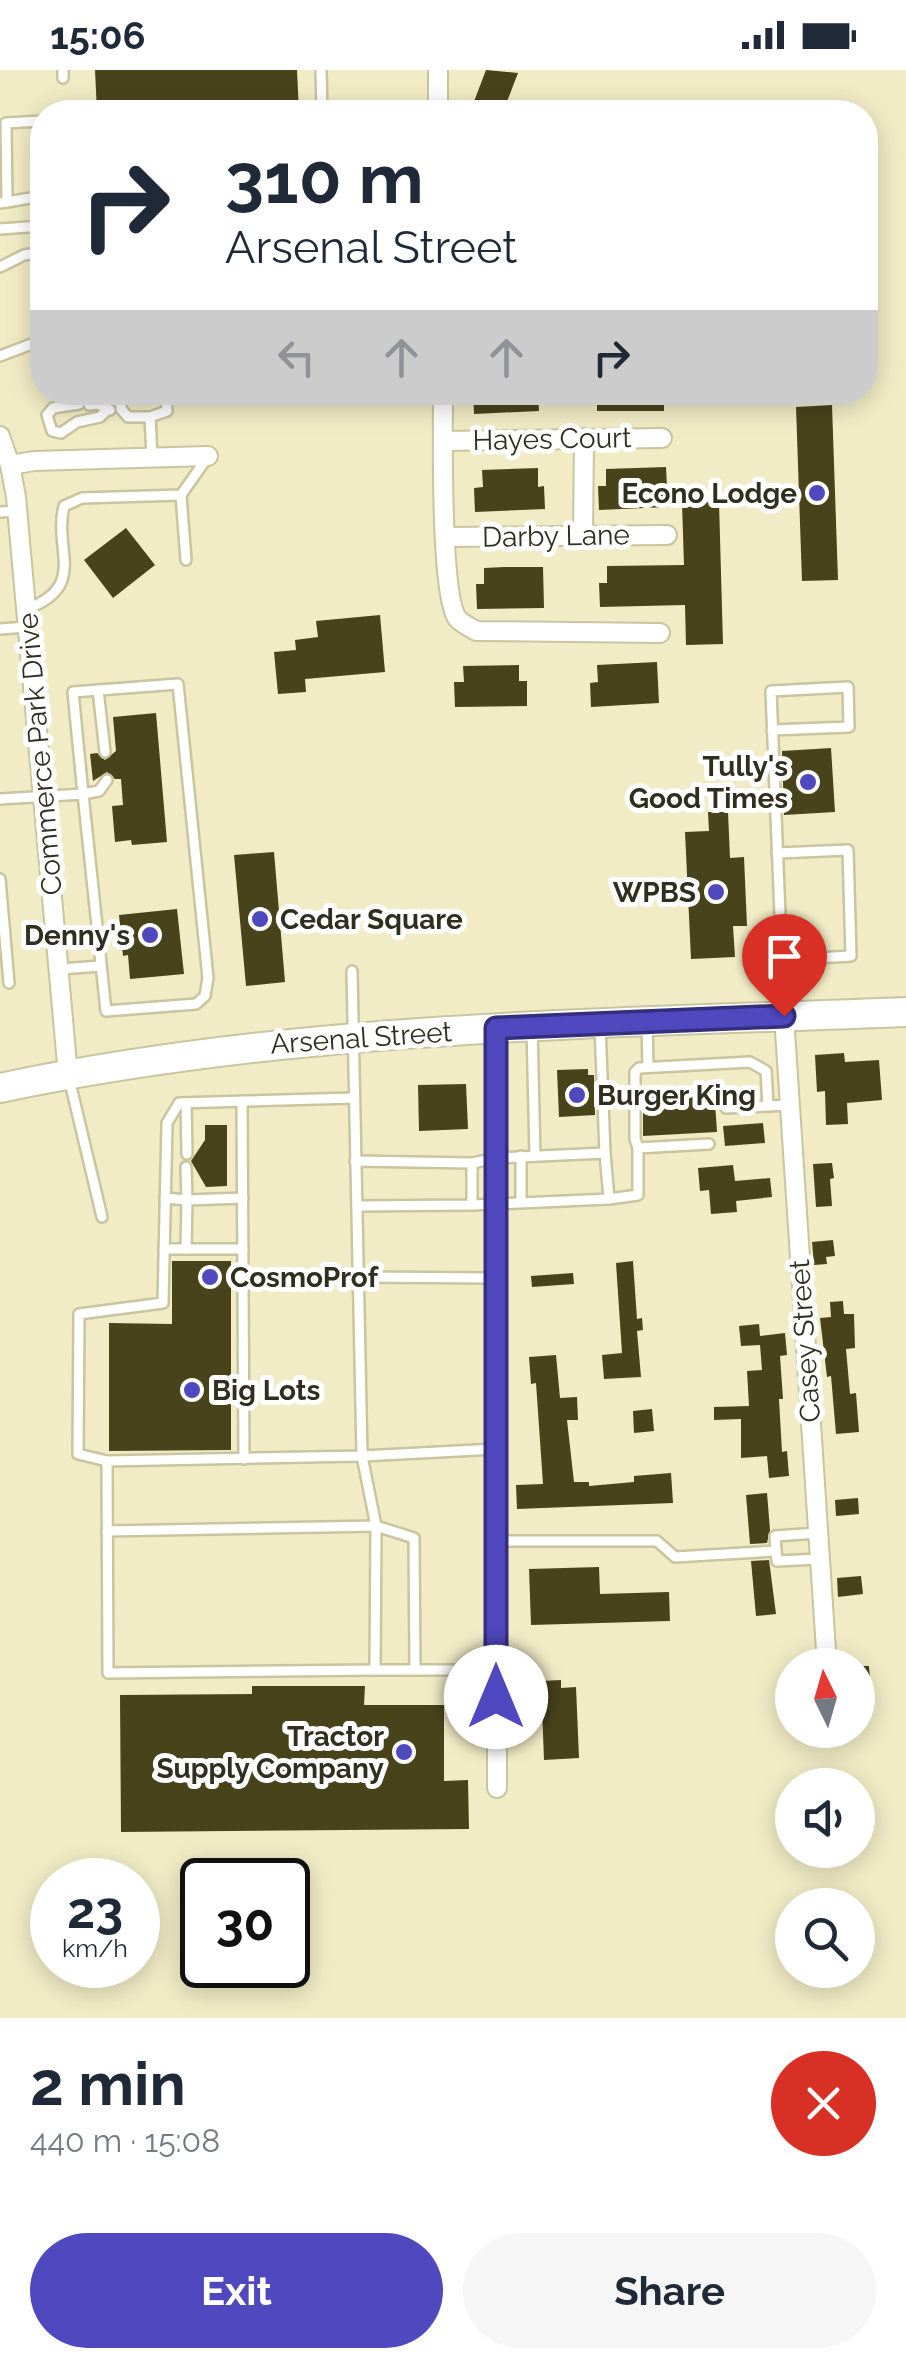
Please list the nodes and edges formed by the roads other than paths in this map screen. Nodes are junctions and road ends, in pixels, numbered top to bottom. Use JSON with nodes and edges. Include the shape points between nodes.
{"nodes":[{"id":1,"x":321,"y":70,"type":"edge"},
{"id":2,"x":438,"y":70,"type":"edge"},
{"id":3,"x":322,"y":100,"type":"edge"},
{"id":4,"x":438,"y":100,"type":"edge"},
{"id":5,"x":30,"y":122,"type":"edge"},
{"id":6,"x":30,"y":198,"type":"edge"},
{"id":7,"x":4,"y":202,"type":"edge"},
{"id":8,"x":30,"y":227,"type":"edge"},
{"id":9,"x":0,"y":229,"type":"edge"},
{"id":10,"x":30,"y":254,"type":"edge"},
{"id":11,"x":0,"y":268,"type":"edge"},
{"id":12,"x":30,"y":346,"type":"edge"},
{"id":13,"x":0,"y":356,"type":"edge"},
{"id":14,"x":76,"y":405,"type":"edge"},
{"id":15,"x":100,"y":405,"type":"edge"},
{"id":16,"x":121,"y":405,"type":"edge"},
{"id":17,"x":167,"y":405,"type":"edge"},
{"id":18,"x":443,"y":405,"type":"edge"},
{"id":19,"x":121,"y":409,"type":"junction"},
{"id":20,"x":107,"y":410,"type":"junction"},
{"id":21,"x":150,"y":417,"type":"junction"},
{"id":22,"x":0,"y":436,"type":"edge"},
{"id":23,"x":584,"y":438,"type":"junction"},
{"id":24,"x":662,"y":438,"type":"dead end"},
{"id":25,"x":443,"y":440,"type":"junction"},
{"id":26,"x":208,"y":456,"type":"joint"},
{"id":27,"x":152,"y":457,"type":"junction"},
{"id":28,"x":10,"y":465,"type":"junction"},
{"id":29,"x":181,"y":495,"type":"junction"},
{"id":30,"x":9,"y":512,"type":"edge"},
{"id":31,"x":667,"y":535,"type":"dead end"},
{"id":32,"x":446,"y":537,"type":"junction"},
{"id":33,"x":583,"y":537,"type":"junction"},
{"id":34,"x":186,"y":560,"type":"dead end"},
{"id":35,"x":28,"y":618,"type":"junction"},
{"id":36,"x":0,"y":629,"type":"edge"},
{"id":37,"x":660,"y":633,"type":"dead end"},
{"id":38,"x":98,"y":690,"type":"junction"},
{"id":39,"x":772,"y":730,"type":"junction"},
{"id":40,"x":105,"y":752,"type":"dead end"},
{"id":41,"x":106,"y":780,"type":"dead end"},
{"id":42,"x":83,"y":794,"type":"junction"},
{"id":43,"x":44,"y":797,"type":"junction"},
{"id":44,"x":0,"y":799,"type":"edge"},
{"id":45,"x":777,"y":853,"type":"junction"},
{"id":46,"x":0,"y":879,"type":"edge"},
{"id":47,"x":782,"y":960,"type":"junction"},
{"id":48,"x":101,"y":966,"type":"junction"},
{"id":49,"x":60,"y":970,"type":"junction"},
{"id":50,"x":352,"y":971,"type":"dead end"},
{"id":51,"x":10,"y":984,"type":"dead end"},
{"id":52,"x":906,"y":1012,"type":"edge"},
{"id":53,"x":784,"y":1016,"type":"junction"},
{"id":54,"x":647,"y":1022,"type":"junction"},
{"id":55,"x":600,"y":1024,"type":"junction"},
{"id":56,"x":532,"y":1026,"type":"junction"},
{"id":57,"x":496,"y":1028,"type":"junction"},
{"id":58,"x":353,"y":1036,"type":"junction"},
{"id":59,"x":648,"y":1066,"type":"junction"},
{"id":60,"x":68,"y":1075,"type":"junction"},
{"id":61,"x":0,"y":1088,"type":"edge"},
{"id":62,"x":354,"y":1098,"type":"junction"},
{"id":63,"x":242,"y":1101,"type":"junction"},
{"id":64,"x":182,"y":1103,"type":"junction"},
{"id":65,"x":790,"y":1105,"type":"junction"},
{"id":66,"x":768,"y":1106,"type":"junction"},
{"id":67,"x":726,"y":1108,"type":"dead end"},
{"id":68,"x":709,"y":1144,"type":"dead end"},
{"id":69,"x":638,"y":1148,"type":"junction"},
{"id":70,"x":605,"y":1153,"type":"junction"},
{"id":71,"x":187,"y":1154,"type":"dead end"},
{"id":72,"x":520,"y":1156,"type":"junction"},
{"id":73,"x":535,"y":1156,"type":"junction"},
{"id":74,"x":496,"y":1158,"type":"junction"},
{"id":75,"x":356,"y":1160,"type":"junction"},
{"id":76,"x":472,"y":1162,"type":"junction"},
{"id":77,"x":186,"y":1166,"type":"dead end"},
{"id":78,"x":165,"y":1198,"type":"junction"},
{"id":79,"x":243,"y":1198,"type":"junction"},
{"id":80,"x":610,"y":1199,"type":"junction"},
{"id":81,"x":187,"y":1200,"type":"junction"},
{"id":82,"x":521,"y":1201,"type":"junction"},
{"id":83,"x":496,"y":1202,"type":"junction"},
{"id":84,"x":472,"y":1205,"type":"junction"},
{"id":85,"x":357,"y":1206,"type":"junction"},
{"id":86,"x":102,"y":1217,"type":"dead end"},
{"id":87,"x":164,"y":1249,"type":"junction"},
{"id":88,"x":186,"y":1249,"type":"junction"},
{"id":89,"x":243,"y":1249,"type":"junction"},
{"id":90,"x":358,"y":1277,"type":"junction"},
{"id":91,"x":496,"y":1278,"type":"junction"},
{"id":92,"x":496,"y":1449,"type":"junction"},
{"id":93,"x":362,"y":1456,"type":"junction"},
{"id":94,"x":244,"y":1459,"type":"junction"},
{"id":95,"x":107,"y":1461,"type":"junction"},
{"id":96,"x":376,"y":1526,"type":"junction"},
{"id":97,"x":107,"y":1531,"type":"junction"},
{"id":98,"x":818,"y":1532,"type":"junction"},
{"id":99,"x":496,"y":1541,"type":"junction"},
{"id":100,"x":776,"y":1551,"type":"junction"},
{"id":101,"x":820,"y":1558,"type":"junction"},
{"id":102,"x":826,"y":1648,"type":"edge"},
{"id":103,"x":375,"y":1670,"type":"junction"},
{"id":104,"x":415,"y":1670,"type":"junction"},
{"id":105,"x":496,"y":1670,"type":"junction"},
{"id":106,"x":498,"y":1788,"type":"dead end"}],
"edges":[{"from":1,"to":3,"type":"lane"},
{"from":2,"to":4,"type":"street"},
{"from":5,"to":7,"type":"lane","via":[[6,123]]},
{"from":6,"to":7,"type":"lane"},
{"from":8,"to":9,"type":"lane"},
{"from":10,"to":11,"type":"lane"},
{"from":12,"to":13,"type":"lane"},
{"from":14,"to":20,"type":"lane","via":[[53,408],[47,415],[52,430],[61,433]]},
{"from":15,"to":20,"type":"lane"},
{"from":16,"to":19,"type":"lane"},
{"from":17,"to":21,"type":"lane","via":[[167,412]]},
{"from":18,"to":25,"type":"street"},
{"from":19,"to":20,"type":"lane"},
{"from":19,"to":21,"type":"lane"},
{"from":21,"to":27,"type":"lane"},
{"from":22,"to":28,"type":"street","name":"Commerce Park Drive"},
{"from":23,"to":24,"type":"street","name":"Hayes Court"},
{"from":23,"to":25,"type":"street","name":"Hayes Court"},
{"from":23,"to":33,"type":"street"},
{"from":25,"to":32,"type":"street"},
{"from":26,"to":27,"type":"street"},
{"from":26,"to":29,"type":"lane"},
{"from":27,"to":28,"type":"street"},
{"from":28,"to":30,"type":"street","name":"Commerce Park Drive"},
{"from":29,"to":34,"type":"lane"},
{"from":29,"to":35,"type":"lane","via":[[71,500],[61,518],[63,580]]},
{"from":30,"to":35,"type":"street","name":"Commerce Park Drive"},
{"from":31,"to":33,"type":"street","name":"Darby Lane"},
{"from":32,"to":33,"type":"street","name":"Darby Lane"},
{"from":32,"to":37,"type":"street","via":[[456,617],[476,631]]},
{"from":35,"to":36,"type":"lane"},
{"from":35,"to":43,"type":"street","name":"Commerce Park Drive"},
{"from":38,"to":40,"type":"lane"},
{"from":38,"to":42,"type":"lane","via":[[73,692]]},
{"from":38,"to":48,"type":"lane","via":[[178,684],[206,996],[196,1004],[106,1011]]},
{"from":39,"to":39,"type":"lane","via":[[771,692],[848,687],[849,727]]},
{"from":39,"to":45,"type":"lane"},
{"from":41,"to":42,"type":"lane","via":[[99,792]]},
{"from":42,"to":43,"type":"lane"},
{"from":42,"to":48,"type":"lane"},
{"from":43,"to":44,"type":"lane"},
{"from":43,"to":49,"type":"street","name":"Commerce Park Drive"},
{"from":45,"to":47,"type":"lane"},
{"from":45,"to":47,"type":"lane","via":[[848,850],[851,956]]},
{"from":46,"to":51,"type":"lane"},
{"from":47,"to":53,"type":"lane"},
{"from":48,"to":49,"type":"lane"},
{"from":49,"to":60,"type":"street","name":"Commerce Park Drive"},
{"from":50,"to":58,"type":"lane"},
{"from":52,"to":53,"type":"highway","name":"Arsenal Street"},
{"from":53,"to":54,"type":"highway","name":"Arsenal Street"},
{"from":53,"to":65,"type":"street","name":"Casey Street"},
{"from":54,"to":55,"type":"highway","name":"Arsenal Street"},
{"from":54,"to":59,"type":"lane"},
{"from":55,"to":56,"type":"highway","name":"Arsenal Street"},
{"from":55,"to":70,"type":"lane"},
{"from":56,"to":57,"type":"highway","name":"Arsenal Street"},
{"from":56,"to":73,"type":"lane"},
{"from":57,"to":58,"type":"highway","name":"Arsenal Street"},
{"from":57,"to":74,"type":"street"},
{"from":58,"to":60,"type":"highway","name":"Arsenal Street"},
{"from":58,"to":62,"type":"lane"},
{"from":59,"to":66,"type":"lane","via":[[750,1062],[762,1066],[768,1080]]},
{"from":59,"to":69,"type":"lane","via":[[635,1072]]},
{"from":60,"to":61,"type":"highway","name":"Arsenal Street"},
{"from":60,"to":86,"type":"lane"},
{"from":62,"to":63,"type":"lane"},
{"from":62,"to":75,"type":"lane"},
{"from":63,"to":64,"type":"lane"},
{"from":63,"to":79,"type":"lane"},
{"from":64,"to":71,"type":"lane"},
{"from":64,"to":78,"type":"lane","via":[[167,1124]]},
{"from":65,"to":66,"type":"lane"},
{"from":65,"to":98,"type":"street","name":"Casey Street"},
{"from":66,"to":67,"type":"lane"},
{"from":68,"to":69,"type":"lane"},
{"from":69,"to":80,"type":"lane","via":[[638,1196]]},
{"from":70,"to":73,"type":"lane"},
{"from":70,"to":80,"type":"lane"},
{"from":72,"to":73,"type":"lane"},
{"from":72,"to":74,"type":"lane"},
{"from":72,"to":82,"type":"lane"},
{"from":74,"to":76,"type":"lane"},
{"from":74,"to":83,"type":"street"},
{"from":75,"to":76,"type":"lane"},
{"from":75,"to":85,"type":"lane"},
{"from":76,"to":84,"type":"lane"},
{"from":77,"to":81,"type":"lane"},
{"from":78,"to":81,"type":"lane"},
{"from":78,"to":87,"type":"lane"},
{"from":79,"to":81,"type":"lane"},
{"from":79,"to":89,"type":"lane"},
{"from":80,"to":82,"type":"lane"},
{"from":81,"to":88,"type":"lane"},
{"from":82,"to":83,"type":"lane"},
{"from":83,"to":84,"type":"lane"},
{"from":83,"to":91,"type":"street"},
{"from":84,"to":85,"type":"lane"},
{"from":85,"to":90,"type":"lane"},
{"from":87,"to":88,"type":"lane"},
{"from":87,"to":95,"type":"lane","via":[[163,1303],[79,1314],[78,1454]]},
{"from":88,"to":89,"type":"lane"},
{"from":89,"to":94,"type":"lane"},
{"from":90,"to":91,"type":"lane"},
{"from":90,"to":93,"type":"lane"},
{"from":91,"to":92,"type":"street"},
{"from":92,"to":93,"type":"lane"},
{"from":92,"to":99,"type":"street"},
{"from":93,"to":94,"type":"lane"},
{"from":93,"to":96,"type":"lane"},
{"from":94,"to":95,"type":"lane"},
{"from":95,"to":97,"type":"lane"},
{"from":96,"to":97,"type":"lane"},
{"from":96,"to":103,"type":"lane"},
{"from":96,"to":104,"type":"lane","via":[[414,1538]]},
{"from":97,"to":103,"type":"lane","via":[[108,1673]]},
{"from":98,"to":100,"type":"lane","via":[[775,1536]]},
{"from":98,"to":101,"type":"street","name":"Casey Street"},
{"from":99,"to":100,"type":"lane","via":[[657,1542],[675,1556]]},
{"from":99,"to":105,"type":"street"},
{"from":100,"to":101,"type":"lane","via":[[777,1561]]},
{"from":101,"to":102,"type":"street","name":"Casey Street"},
{"from":103,"to":104,"type":"lane"},
{"from":104,"to":105,"type":"lane"},
{"from":105,"to":106,"type":"street"}]}
